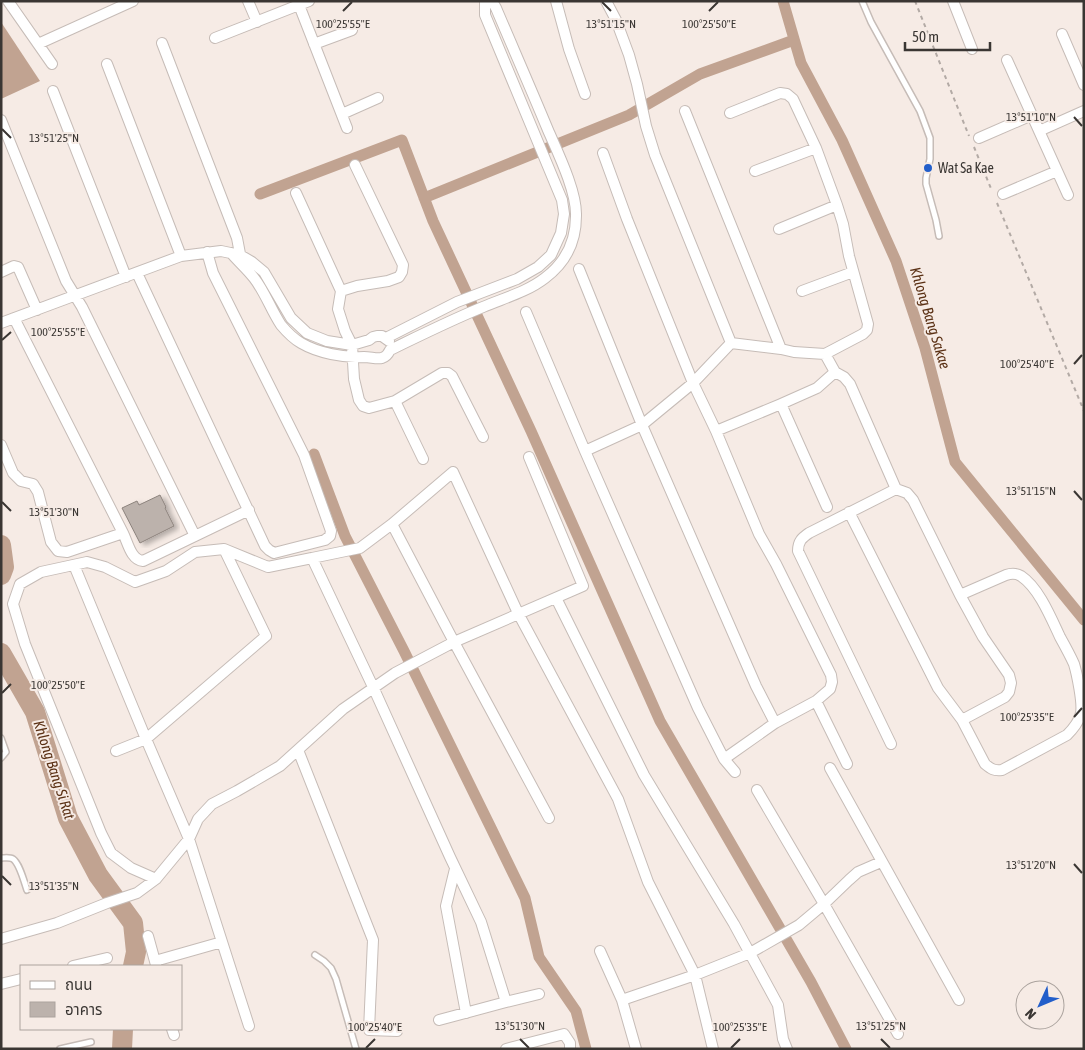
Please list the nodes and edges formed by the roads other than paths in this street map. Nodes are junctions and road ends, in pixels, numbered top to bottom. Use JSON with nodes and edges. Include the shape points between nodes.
{"nodes":[{"id":1,"x":8,"y":1,"type":"edge"},
{"id":2,"x":133,"y":1,"type":"edge"},
{"id":3,"x":248,"y":1,"type":"edge"},
{"id":4,"x":309,"y":1,"type":"edge"},
{"id":5,"x":485,"y":1,"type":"edge"},
{"id":6,"x":492,"y":1,"type":"edge"},
{"id":7,"x":556,"y":1,"type":"edge"},
{"id":8,"x":606,"y":1,"type":"edge"},
{"id":9,"x":862,"y":1,"type":"edge"},
{"id":10,"x":953,"y":1,"type":"edge"},
{"id":11,"x":299,"y":5,"type":"junction"},
{"id":12,"x":257,"y":22,"type":"junction"},
{"id":13,"x":352,"y":30,"type":"dead end"},
{"id":14,"x":1062,"y":34,"type":"dead end"},
{"id":15,"x":215,"y":38,"type":"dead end"},
{"id":16,"x":162,"y":43,"type":"dead end"},
{"id":17,"x":38,"y":44,"type":"junction"},
{"id":18,"x":314,"y":44,"type":"junction"},
{"id":19,"x":972,"y":49,"type":"dead end"},
{"id":20,"x":1007,"y":60,"type":"dead end"},
{"id":21,"x":52,"y":64,"type":"dead end"},
{"id":22,"x":107,"y":64,"type":"dead end"},
{"id":23,"x":1084,"y":85,"type":"edge"},
{"id":24,"x":53,"y":91,"type":"dead end"},
{"id":25,"x":585,"y":94,"type":"dead end"},
{"id":26,"x":378,"y":98,"type":"dead end"},
{"id":27,"x":685,"y":111,"type":"dead end"},
{"id":28,"x":1084,"y":111,"type":"edge"},
{"id":29,"x":730,"y":113,"type":"dead end"},
{"id":30,"x":342,"y":114,"type":"junction"},
{"id":31,"x":1032,"y":115,"type":"junction"},
{"id":32,"x":1,"y":120,"type":"edge"},
{"id":33,"x":347,"y":128,"type":"dead end"},
{"id":34,"x":1039,"y":131,"type":"junction"},
{"id":35,"x":975,"y":142,"type":"road end"},
{"id":36,"x":816,"y":148,"type":"junction"},
{"id":37,"x":603,"y":152,"type":"dead end"},
{"id":38,"x":355,"y":165,"type":"dead end"},
{"id":39,"x":755,"y":171,"type":"dead end"},
{"id":40,"x":1057,"y":171,"type":"junction"},
{"id":41,"x":296,"y":193,"type":"dead end"},
{"id":42,"x":998,"y":194,"type":"road end"},
{"id":43,"x":1068,"y":195,"type":"dead end"},
{"id":44,"x":837,"y":205,"type":"junction"},
{"id":45,"x":779,"y":229,"type":"dead end"},
{"id":46,"x":939,"y":236,"type":"dead end"},
{"id":47,"x":208,"y":252,"type":"junction"},
{"id":48,"x":181,"y":256,"type":"junction"},
{"id":49,"x":237,"y":257,"type":"junction"},
{"id":50,"x":579,"y":269,"type":"dead end"},
{"id":51,"x":1,"y":272,"type":"edge"},
{"id":52,"x":852,"y":272,"type":"junction"},
{"id":53,"x":137,"y":273,"type":"junction"},
{"id":54,"x":126,"y":277,"type":"junction"},
{"id":55,"x":517,"y":279,"type":"junction"},
{"id":56,"x":341,"y":290,"type":"junction"},
{"id":57,"x":522,"y":291,"type":"junction"},
{"id":58,"x":802,"y":291,"type":"dead end"},
{"id":59,"x":75,"y":296,"type":"junction"},
{"id":60,"x":38,"y":310,"type":"junction"},
{"id":61,"x":526,"y":312,"type":"dead end"},
{"id":62,"x":14,"y":318,"type":"junction"},
{"id":63,"x":1,"y":323,"type":"edge"},
{"id":64,"x":386,"y":338,"type":"junction"},
{"id":65,"x":369,"y":340,"type":"junction"},
{"id":66,"x":731,"y":343,"type":"junction"},
{"id":67,"x":352,"y":345,"type":"junction"},
{"id":68,"x":781,"y":349,"type":"junction"},
{"id":69,"x":390,"y":350,"type":"junction"},
{"id":70,"x":825,"y":354,"type":"junction"},
{"id":71,"x":372,"y":357,"type":"junction"},
{"id":72,"x":353,"y":358,"type":"junction"},
{"id":73,"x":835,"y":372,"type":"junction"},
{"id":74,"x":693,"y":383,"type":"junction"},
{"id":75,"x":395,"y":401,"type":"junction"},
{"id":76,"x":781,"y":404,"type":"junction"},
{"id":77,"x":642,"y":425,"type":"junction"},
{"id":78,"x":716,"y":431,"type":"junction"},
{"id":79,"x":483,"y":437,"type":"dead end"},
{"id":80,"x":1,"y":445,"type":"edge"},
{"id":81,"x":585,"y":452,"type":"junction"},
{"id":82,"x":529,"y":457,"type":"dead end"},
{"id":83,"x":423,"y":459,"type":"dead end"},
{"id":84,"x":896,"y":489,"type":"junction"},
{"id":85,"x":827,"y":507,"type":"dead end"},
{"id":86,"x":249,"y":510,"type":"junction"},
{"id":87,"x":849,"y":512,"type":"junction"},
{"id":88,"x":392,"y":524,"type":"junction"},
{"id":89,"x":123,"y":533,"type":"junction"},
{"id":90,"x":195,"y":536,"type":"junction"},
{"id":91,"x":224,"y":549,"type":"junction"},
{"id":92,"x":312,"y":558,"type":"junction"},
{"id":93,"x":74,"y":565,"type":"junction"},
{"id":94,"x":960,"y":595,"type":"junction"},
{"id":95,"x":556,"y":598,"type":"junction"},
{"id":96,"x":518,"y":614,"type":"junction"},
{"id":97,"x":454,"y":642,"type":"junction"},
{"id":98,"x":374,"y":689,"type":"junction"},
{"id":99,"x":816,"y":701,"type":"junction"},
{"id":100,"x":962,"y":720,"type":"junction"},
{"id":101,"x":775,"y":722,"type":"junction"},
{"id":102,"x":1,"y":738,"type":"edge"},
{"id":103,"x":146,"y":740,"type":"junction"},
{"id":104,"x":891,"y":744,"type":"dead end"},
{"id":105,"x":298,"y":750,"type":"junction"},
{"id":106,"x":116,"y":751,"type":"dead end"},
{"id":107,"x":1,"y":758,"type":"edge"},
{"id":108,"x":724,"y":759,"type":"junction"},
{"id":109,"x":848,"y":764,"type":"dead end"},
{"id":110,"x":830,"y":768,"type":"dead end"},
{"id":111,"x":735,"y":772,"type":"dead end"},
{"id":112,"x":757,"y":790,"type":"dead end"},
{"id":113,"x":549,"y":818,"type":"dead end"},
{"id":114,"x":189,"y":839,"type":"junction"},
{"id":115,"x":1,"y":858,"type":"edge"},
{"id":116,"x":882,"y":862,"type":"junction"},
{"id":117,"x":455,"y":868,"type":"junction"},
{"id":118,"x":156,"y":879,"type":"junction"},
{"id":119,"x":27,"y":890,"type":"dead end"},
{"id":120,"x":824,"y":904,"type":"junction"},
{"id":121,"x":148,"y":936,"type":"dead end"},
{"id":122,"x":1,"y":940,"type":"edge"},
{"id":123,"x":222,"y":942,"type":"junction"},
{"id":124,"x":600,"y":951,"type":"dead end"},
{"id":125,"x":750,"y":953,"type":"junction"},
{"id":126,"x":315,"y":955,"type":"dead end"},
{"id":127,"x":107,"y":958,"type":"dead end"},
{"id":128,"x":155,"y":963,"type":"edge"},
{"id":129,"x":77,"y":965,"type":"edge"},
{"id":130,"x":695,"y":974,"type":"junction"},
{"id":131,"x":20,"y":979,"type":"edge"},
{"id":132,"x":1,"y":984,"type":"edge"},
{"id":133,"x":539,"y":994,"type":"dead end"},
{"id":134,"x":622,"y":1000,"type":"junction"},
{"id":135,"x":959,"y":1000,"type":"dead end"},
{"id":136,"x":506,"y":1002,"type":"junction"},
{"id":137,"x":466,"y":1013,"type":"junction"},
{"id":138,"x":439,"y":1020,"type":"dead end"},
{"id":139,"x":249,"y":1026,"type":"dead end"},
{"id":140,"x":397,"y":1030,"type":"dead end"},
{"id":141,"x":898,"y":1034,"type":"dead end"},
{"id":142,"x":91,"y":1042,"type":"dead end"},
{"id":143,"x":60,"y":1049,"type":"edge"},
{"id":144,"x":356,"y":1049,"type":"edge"},
{"id":145,"x":506,"y":1049,"type":"edge"},
{"id":146,"x":570,"y":1049,"type":"edge"},
{"id":147,"x":636,"y":1049,"type":"edge"},
{"id":148,"x":712,"y":1049,"type":"edge"},
{"id":149,"x":787,"y":1049,"type":"edge"}],
"edges":[{"from":1,"to":17,"type":"street"},
{"from":2,"to":17,"type":"street"},
{"from":3,"to":12,"type":"street"},
{"from":4,"to":11,"type":"street"},
{"from":5,"to":55,"type":"street","via":[[485,15],[562,200],[564,214],[561,233],[551,254],[538,267]]},
{"from":6,"to":57,"type":"street","via":[[575,200],[575,232],[569,251],[556,269]]},
{"from":7,"to":25,"type":"street"},
{"from":8,"to":66,"type":"street","via":[[629,55],[655,155]]},
{"from":9,"to":46,"type":"lane","via":[[920,111],[930,138],[926,184]]},
{"from":10,"to":19,"type":"street"},
{"from":11,"to":12,"type":"street"},
{"from":11,"to":18,"type":"street"},
{"from":12,"to":15,"type":"street"},
{"from":13,"to":18,"type":"street"},
{"from":14,"to":23,"type":"street"},
{"from":16,"to":49,"type":"street","via":[[237,238]]},
{"from":17,"to":21,"type":"street"},
{"from":18,"to":30,"type":"street"},
{"from":20,"to":31,"type":"street"},
{"from":22,"to":48,"type":"street"},
{"from":24,"to":54,"type":"street"},
{"from":26,"to":30,"type":"street"},
{"from":27,"to":68,"type":"street"},
{"from":28,"to":34,"type":"street"},
{"from":29,"to":36,"type":"street","via":[[787,94],[793,99]]},
{"from":30,"to":33,"type":"street"},
{"from":31,"to":34,"type":"street"},
{"from":31,"to":35,"type":"street"},
{"from":32,"to":59,"type":"street"},
{"from":34,"to":40,"type":"street"},
{"from":36,"to":39,"type":"street"},
{"from":36,"to":44,"type":"street"},
{"from":37,"to":74,"type":"street"},
{"from":38,"to":56,"type":"street","via":[[403,265],[399,277]]},
{"from":40,"to":42,"type":"street"},
{"from":40,"to":43,"type":"street"},
{"from":41,"to":56,"type":"street"},
{"from":44,"to":45,"type":"street"},
{"from":44,"to":52,"type":"street"},
{"from":47,"to":48,"type":"street"},
{"from":47,"to":49,"type":"street","via":[[221,251]]},
{"from":47,"to":86,"type":"street","via":[[214,273],[304,455],[330,536],[274,553],[265,546]]},
{"from":48,"to":53,"type":"street"},
{"from":49,"to":67,"type":"street","via":[[252,262],[264,272],[291,318],[306,333]]},
{"from":49,"to":72,"type":"street","via":[[255,279],[282,325],[300,343],[324,353]]},
{"from":50,"to":77,"type":"street"},
{"from":51,"to":60,"type":"street","via":[[18,267]]},
{"from":52,"to":58,"type":"street"},
{"from":52,"to":70,"type":"street","via":[[867,330]]},
{"from":53,"to":54,"type":"street"},
{"from":53,"to":86,"type":"street"},
{"from":54,"to":59,"type":"street"},
{"from":55,"to":57,"type":"street"},
{"from":55,"to":64,"type":"street","via":[[457,302]]},
{"from":56,"to":67,"type":"street","via":[[338,308]]},
{"from":57,"to":69,"type":"street"},
{"from":59,"to":60,"type":"street"},
{"from":59,"to":90,"type":"street"},
{"from":60,"to":62,"type":"street"},
{"from":61,"to":81,"type":"street"},
{"from":62,"to":63,"type":"street"},
{"from":62,"to":89,"type":"street"},
{"from":64,"to":65,"type":"street","via":[[377,336]]},
{"from":64,"to":69,"type":"street"},
{"from":65,"to":67,"type":"street"},
{"from":65,"to":71,"type":"street","via":[[367,349]]},
{"from":66,"to":68,"type":"street"},
{"from":66,"to":74,"type":"street"},
{"from":67,"to":72,"type":"street"},
{"from":68,"to":70,"type":"street"},
{"from":69,"to":71,"type":"street","via":[[380,359]]},
{"from":70,"to":73,"type":"street"},
{"from":71,"to":72,"type":"street"},
{"from":72,"to":75,"type":"street","via":[[354,379],[359,400],[364,406],[369,408]]},
{"from":73,"to":76,"type":"street","via":[[817,388]]},
{"from":73,"to":84,"type":"street","via":[[850,384]]},
{"from":74,"to":77,"type":"street"},
{"from":74,"to":78,"type":"street"},
{"from":75,"to":79,"type":"street","via":[[442,373],[448,373]]},
{"from":75,"to":83,"type":"street"},
{"from":76,"to":78,"type":"street"},
{"from":76,"to":85,"type":"street"},
{"from":77,"to":81,"type":"street"},
{"from":77,"to":101,"type":"street","via":[[756,686]]},
{"from":78,"to":99,"type":"street","via":[[759,534],[831,675],[830,689]]},
{"from":80,"to":89,"type":"street","via":[[13,473],[21,481],[33,484],[38,492],[51,542],[58,551],[67,552]]},
{"from":81,"to":108,"type":"street","via":[[698,708]]},
{"from":82,"to":95,"type":"street","via":[[583,586]]},
{"from":84,"to":87,"type":"street"},
{"from":84,"to":94,"type":"street","via":[[907,493],[912,500]]},
{"from":86,"to":90,"type":"street"},
{"from":87,"to":100,"type":"street","via":[[938,688]]},
{"from":87,"to":104,"type":"street","via":[[802,538],[798,551]]},
{"from":88,"to":92,"type":"street","via":[[360,548]]},
{"from":88,"to":96,"type":"street","via":[[453,472]]},
{"from":88,"to":97,"type":"street"},
{"from":89,"to":90,"type":"street","via":[[133,557],[138,561]]},
{"from":91,"to":92,"type":"street","via":[[268,566]]},
{"from":91,"to":93,"type":"street","via":[[194,552],[166,571],[135,582],[105,567],[87,562]]},
{"from":91,"to":103,"type":"street","via":[[266,636]]},
{"from":92,"to":98,"type":"street"},
{"from":93,"to":103,"type":"street"},
{"from":93,"to":118,"type":"street","via":[[41,572],[20,584],[14,604],[25,644],[101,833],[112,853],[131,868]]},
{"from":94,"to":100,"type":"street","via":[[1011,683],[1005,697]]},
{"from":94,"to":100,"type":"street","via":[[1013,573],[1026,581],[1042,599],[1073,664],[1082,711],[1067,736],[997,771],[985,764]]},
{"from":95,"to":96,"type":"street"},
{"from":95,"to":125,"type":"street","via":[[644,775]]},
{"from":96,"to":97,"type":"street"},
{"from":96,"to":130,"type":"street","via":[[618,799],[648,882]]},
{"from":97,"to":98,"type":"street","via":[[395,673]]},
{"from":97,"to":113,"type":"street"},
{"from":98,"to":105,"type":"street","via":[[343,709]]},
{"from":98,"to":117,"type":"street"},
{"from":99,"to":101,"type":"street"},
{"from":99,"to":109,"type":"street"},
{"from":101,"to":108,"type":"street"},
{"from":102,"to":107,"type":"lane","via":[[6,752]]},
{"from":103,"to":106,"type":"street"},
{"from":103,"to":114,"type":"street"},
{"from":105,"to":114,"type":"street","via":[[280,766],[212,804],[198,819]]},
{"from":105,"to":140,"type":"street","via":[[373,940],[369,1030]]},
{"from":108,"to":111,"type":"street"},
{"from":110,"to":116,"type":"street"},
{"from":112,"to":120,"type":"street"},
{"from":114,"to":118,"type":"street"},
{"from":114,"to":123,"type":"street"},
{"from":115,"to":119,"type":"lane","via":[[13,859]]},
{"from":116,"to":120,"type":"street","via":[[858,872]]},
{"from":116,"to":135,"type":"street"},
{"from":117,"to":136,"type":"street","via":[[481,922]]},
{"from":117,"to":137,"type":"street","via":[[446,906]]},
{"from":118,"to":122,"type":"street","via":[[138,893]]},
{"from":120,"to":125,"type":"street","via":[[799,925]]},
{"from":120,"to":141,"type":"street"},
{"from":121,"to":128,"type":"street"},
{"from":123,"to":128,"type":"street"},
{"from":123,"to":139,"type":"street"},
{"from":124,"to":134,"type":"street"},
{"from":125,"to":130,"type":"street"},
{"from":125,"to":149,"type":"street","via":[[778,1005]]},
{"from":126,"to":144,"type":"lane","via":[[331,968],[336,979]]},
{"from":127,"to":129,"type":"street"},
{"from":130,"to":134,"type":"street"},
{"from":130,"to":148,"type":"street"},
{"from":131,"to":132,"type":"street"},
{"from":133,"to":136,"type":"street"},
{"from":134,"to":147,"type":"street"},
{"from":136,"to":137,"type":"street"},
{"from":137,"to":138,"type":"street"},
{"from":142,"to":143,"type":"lane"},
{"from":145,"to":146,"type":"street","via":[[564,1034]]}]}
